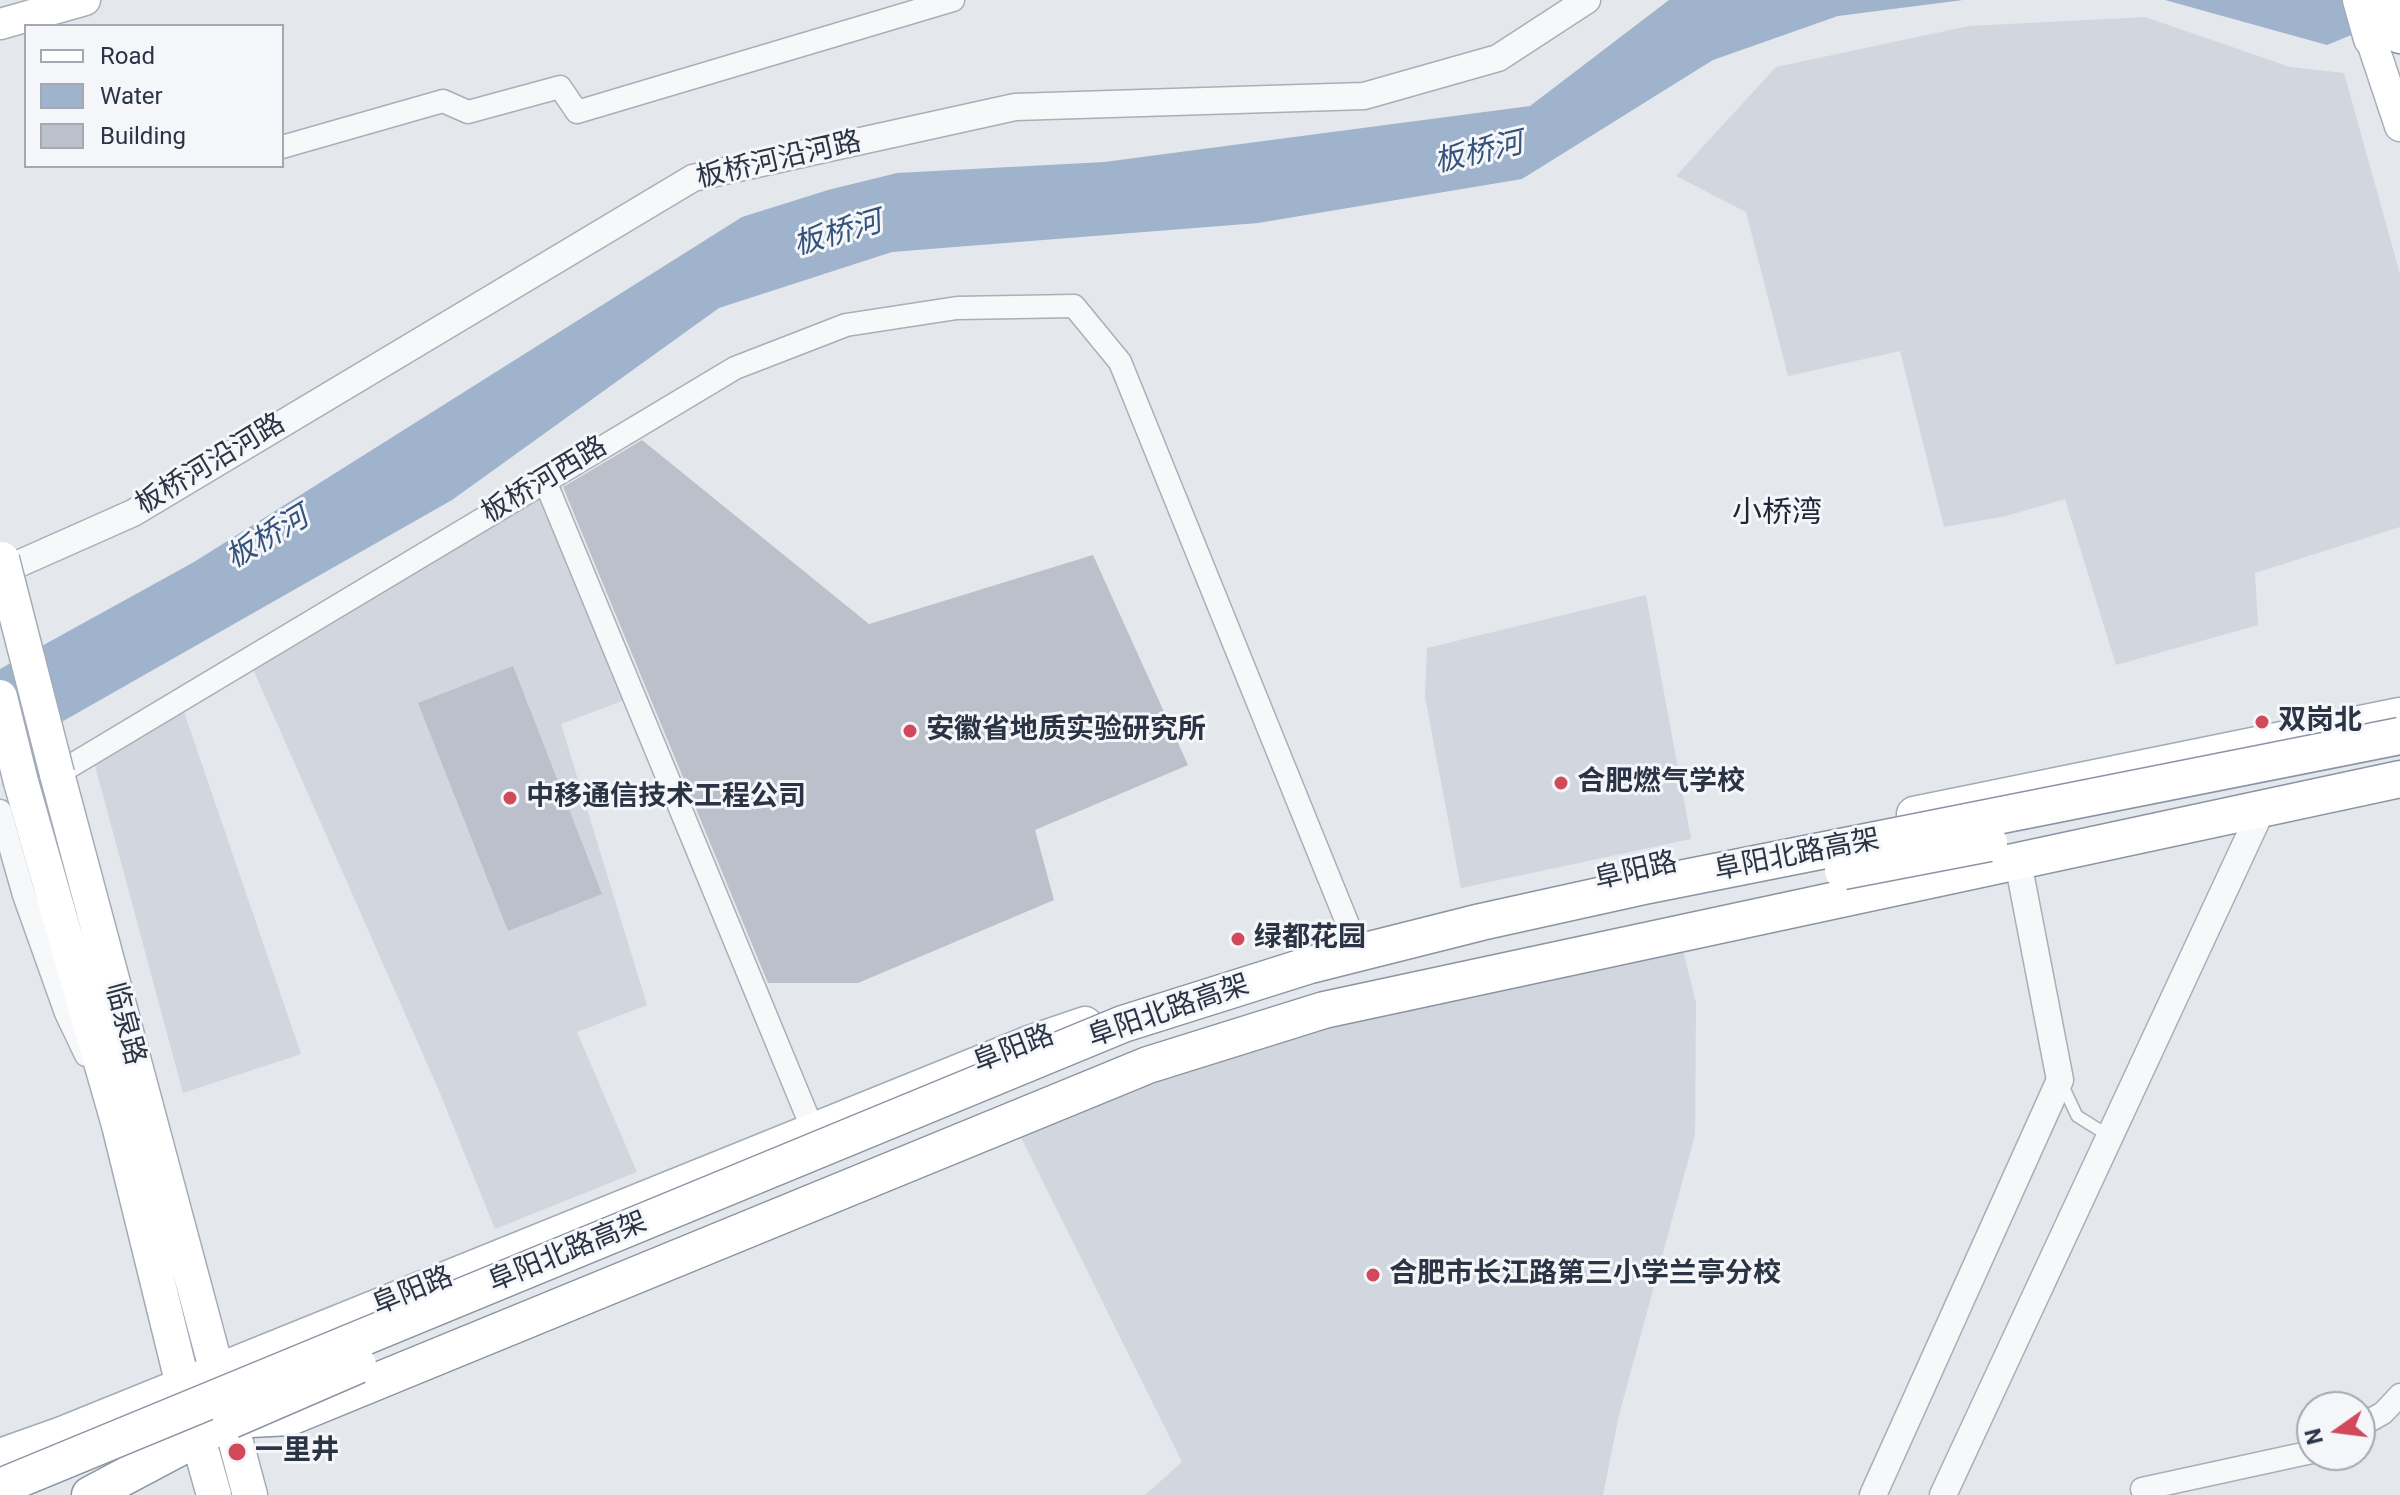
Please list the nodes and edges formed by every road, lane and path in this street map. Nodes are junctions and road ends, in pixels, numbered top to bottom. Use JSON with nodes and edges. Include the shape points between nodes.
{"nodes":[{"id":1,"x":85,"y":0,"type":"edge"},
{"id":2,"x":953,"y":0,"type":"edge"},
{"id":3,"x":1587,"y":0,"type":"edge"},
{"id":4,"x":2360,"y":0,"type":"edge"},
{"id":5,"x":2389,"y":0,"type":"edge"},
{"id":6,"x":0,"y":24,"type":"edge"},
{"id":7,"x":2390,"y":36,"type":"edge"},
{"id":8,"x":2400,"y":126,"type":"edge"},
{"id":9,"x":284,"y":146,"type":"edge"},
{"id":10,"x":545,"y":481,"type":"junction"},
{"id":11,"x":1,"y":561,"type":"edge"},
{"id":12,"x":0,"y":697,"type":"edge"},
{"id":13,"x":2400,"y":715,"type":"edge"},
{"id":14,"x":2400,"y":736,"type":"edge"},
{"id":15,"x":2400,"y":757,"type":"edge"},
{"id":16,"x":57,"y":774,"type":"junction"},
{"id":17,"x":2400,"y":779,"type":"edge"},
{"id":18,"x":2262,"y":809,"type":"junction"},
{"id":19,"x":0,"y":811,"type":"edge"},
{"id":20,"x":2018,"y":862,"type":"junction"},
{"id":21,"x":1355,"y":942,"type":"junction"},
{"id":22,"x":2060,"y":1080,"type":"junction"},
{"id":23,"x":119,"y":1125,"type":"junction"},
{"id":24,"x":813,"y":1130,"type":"junction"},
{"id":25,"x":2109,"y":1136,"type":"junction"},
{"id":26,"x":217,"y":1371,"type":"junction"},
{"id":27,"x":183,"y":1385,"type":"junction"},
{"id":28,"x":2400,"y":1395,"type":"edge"},
{"id":29,"x":2376,"y":1417,"type":"edge"},
{"id":30,"x":231,"y":1420,"type":"junction"},
{"id":31,"x":198,"y":1439,"type":"junction"},
{"id":32,"x":2296,"y":1455,"type":"edge"},
{"id":33,"x":0,"y":1456,"type":"edge"},
{"id":34,"x":0,"y":1487,"type":"edge"},
{"id":35,"x":2142,"y":1489,"type":"dead end"},
{"id":36,"x":90,"y":1495,"type":"edge"},
{"id":37,"x":214,"y":1495,"type":"edge"},
{"id":38,"x":250,"y":1495,"type":"edge"},
{"id":39,"x":1873,"y":1495,"type":"edge"},
{"id":40,"x":1943,"y":1495,"type":"edge"}],
"edges":[{"from":1,"to":6,"type":"main road"},
{"from":2,"to":9,"type":"street","via":[[577,112],[560,87],[468,112],[443,101]]},
{"from":3,"to":11,"type":"street","name":"板桥河沿河路","via":[[1498,58],[1364,96],[1015,107],[693,178],[133,513]]},
{"from":4,"to":7,"type":"main road"},
{"from":5,"to":7,"type":"highway"},
{"from":7,"to":8,"type":"main road"},
{"from":10,"to":16,"type":"street","name":"板桥河西路"},
{"from":10,"to":21,"type":"street","name":"板桥河西路","via":[[735,368],[846,325],[957,308],[1074,306],[1120,362]]},
{"from":10,"to":24,"type":"street"},
{"from":11,"to":16,"type":"main road","name":"临泉路","bridge":true},
{"from":12,"to":23,"type":"main road","name":"临泉路","bridge":true},
{"from":13,"to":21,"type":"main road","name":"阜阳路","via":[[1637,871]]},
{"from":14,"to":34,"type":"highway","name":"阜阳北路高架","bridge":true,"via":[[1644,886],[1281,974],[1123,1024]]},
{"from":15,"to":30,"type":"highway","name":"阜阳北路高架","bridge":true,"via":[[1911,859],[1655,905],[1353,976],[1108,1054],[715,1211]]},
{"from":16,"to":26,"type":"main road","name":"临泉路"},
{"from":17,"to":18,"type":"highway"},
{"from":18,"to":20,"type":"highway"},
{"from":18,"to":25,"type":"street"},
{"from":19,"to":23,"type":"street","via":[[66,1013]]},
{"from":20,"to":22,"type":"street"},
{"from":20,"to":30,"type":"highway","via":[[1324,1010],[1148,1065],[290,1417]]},
{"from":21,"to":24,"type":"main road","name":"阜阳路","via":[[1274,962],[1032,1042]]},
{"from":22,"to":25,"type":"lane","via":[[2077,1116]]},
{"from":22,"to":39,"type":"street"},
{"from":23,"to":27,"type":"main road","name":"临泉路"},
{"from":24,"to":26,"type":"main road","name":"阜阳路"},
{"from":25,"to":40,"type":"street"},
{"from":26,"to":27,"type":"main road","name":"阜阳路"},
{"from":26,"to":30,"type":"main road","name":"临泉路"},
{"from":27,"to":31,"type":"main road","name":"临泉路"},
{"from":27,"to":33,"type":"main road","name":"阜阳路"},
{"from":28,"to":29,"type":"street"},
{"from":30,"to":31,"type":"highway"},
{"from":30,"to":38,"type":"main road","name":"临泉路"},
{"from":31,"to":36,"type":"highway"},
{"from":31,"to":37,"type":"main road","name":"临泉路"},
{"from":32,"to":35,"type":"street"}]}
